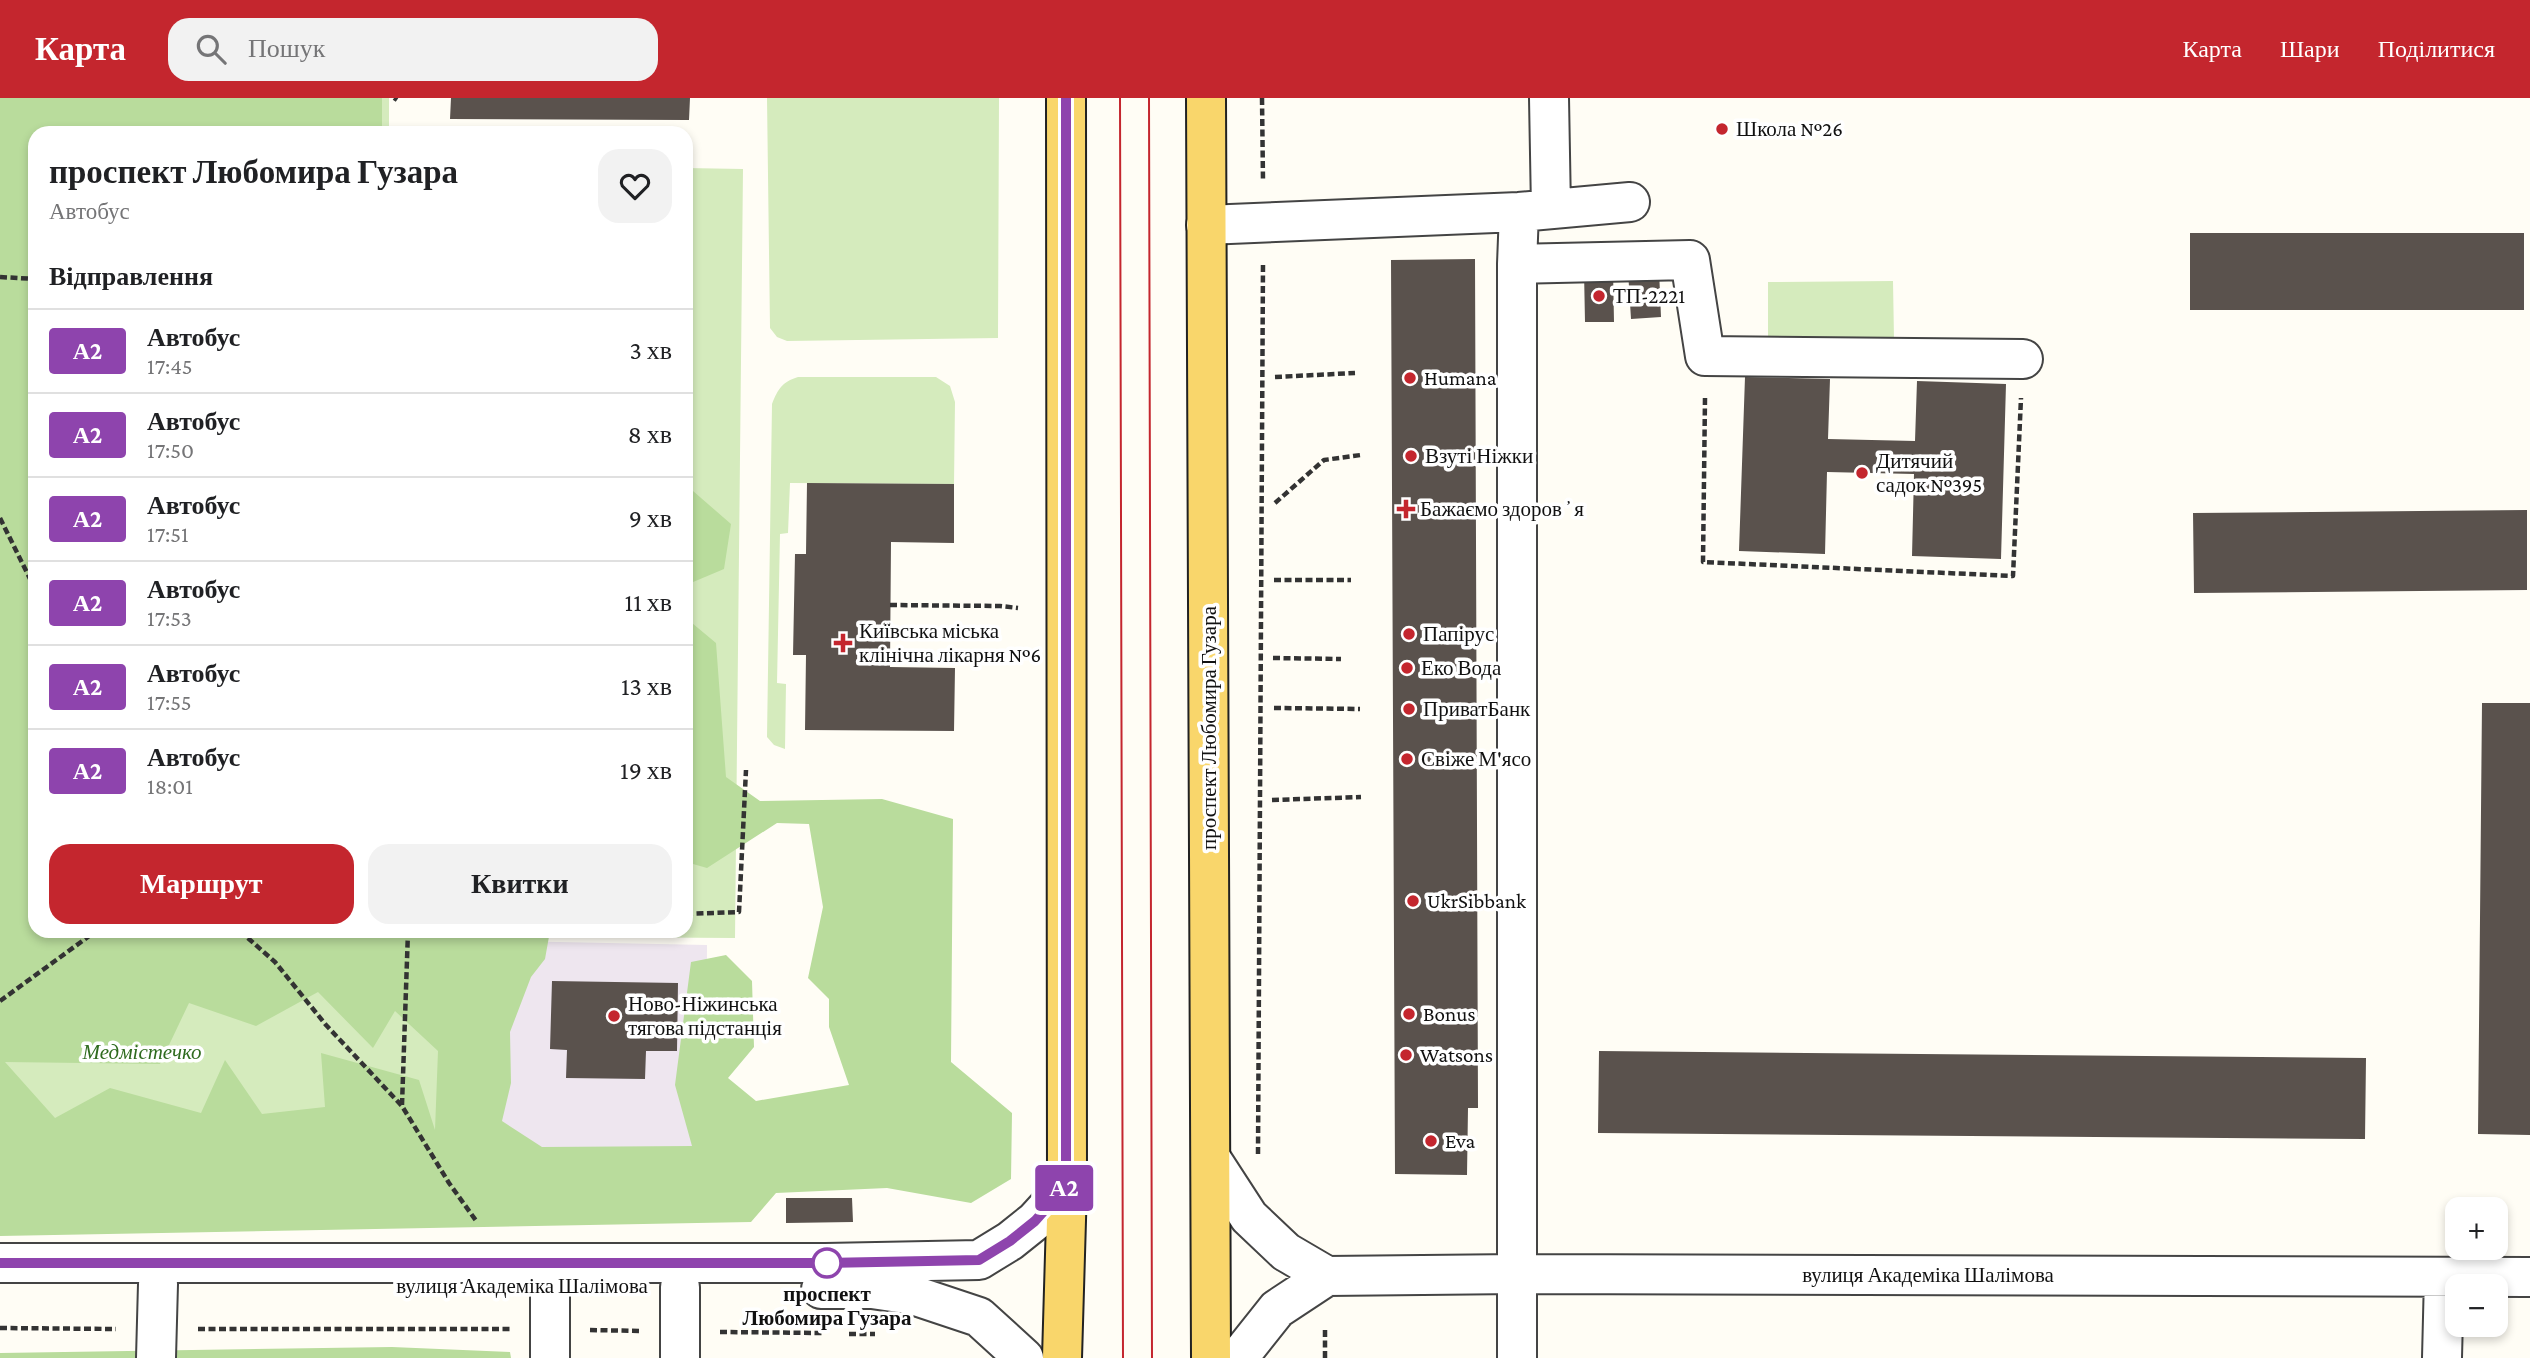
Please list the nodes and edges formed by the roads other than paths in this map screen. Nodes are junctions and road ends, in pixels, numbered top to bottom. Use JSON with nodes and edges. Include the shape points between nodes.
{"nodes":[{"id":1,"x":1066,"y":98,"type":"edge"},
{"id":2,"x":1206,"y":98,"type":"edge"},
{"id":3,"x":1549,"y":98,"type":"edge"},
{"id":4,"x":1630,"y":202,"type":"dead end"},
{"id":5,"x":1535,"y":210,"type":"junction"},
{"id":6,"x":1206,"y":225,"type":"junction"},
{"id":7,"x":1517,"y":264,"type":"junction"},
{"id":8,"x":2023,"y":359,"type":"road end"},
{"id":9,"x":1212,"y":1160,"type":"junction"},
{"id":10,"x":1066,"y":1186,"type":"junction"},
{"id":11,"x":0,"y":1263,"type":"edge"},
{"id":12,"x":1518,"y":1274,"type":"junction"},
{"id":13,"x":1326,"y":1276,"type":"junction"},
{"id":14,"x":2444,"y":1277,"type":"junction"},
{"id":15,"x":2530,"y":1277,"type":"edge"},
{"id":16,"x":0,"y":1283,"type":"edge"},
{"id":17,"x":158,"y":1284,"type":"junction"},
{"id":18,"x":551,"y":1287,"type":"junction"},
{"id":19,"x":680,"y":1287,"type":"junction"},
{"id":20,"x":156,"y":1343,"type":"edge"},
{"id":21,"x":550,"y":1344,"type":"edge"},
{"id":22,"x":680,"y":1345,"type":"edge"},
{"id":23,"x":1024,"y":1358,"type":"edge"},
{"id":24,"x":1062,"y":1358,"type":"edge"},
{"id":25,"x":1211,"y":1358,"type":"edge"},
{"id":26,"x":1238,"y":1358,"type":"edge"},
{"id":27,"x":1517,"y":1358,"type":"edge"},
{"id":28,"x":2442,"y":1358,"type":"edge"}],
"edges":[{"from":1,"to":10,"type":"main road"},
{"from":2,"to":6,"type":"main road","name":"проспект Любомира Гузара"},
{"from":3,"to":5,"type":"street"},
{"from":4,"to":5,"type":"street"},
{"from":5,"to":6,"type":"street"},
{"from":5,"to":7,"type":"street"},
{"from":6,"to":9,"type":"main road","name":"проспект Любомира Гузара"},
{"from":7,"to":8,"type":"street","via":[[1690,260],[1705,356]]},
{"from":7,"to":12,"type":"street"},
{"from":9,"to":13,"type":"street","via":[[1249,1217],[1286,1252]]},
{"from":9,"to":25,"type":"main road","name":"проспект Любомира Гузара"},
{"from":10,"to":11,"type":"street","name":"вулиця Академіка Шалімова","via":[[1035,1221],[979,1260]]},
{"from":10,"to":24,"type":"main road"},
{"from":12,"to":13,"type":"street","name":"вулиця Академіка Шалімова"},
{"from":12,"to":14,"type":"street","name":"вулиця Академіка Шалімова"},
{"from":12,"to":27,"type":"street"},
{"from":13,"to":26,"type":"street","via":[[1277,1309]]},
{"from":14,"to":15,"type":"street","name":"вулиця Академіка Шалімова"},
{"from":14,"to":28,"type":"street"},
{"from":16,"to":17,"type":"street","name":"вулиця Академіка Шалімова"},
{"from":17,"to":18,"type":"street","name":"вулиця Академіка Шалімова"},
{"from":17,"to":20,"type":"street"},
{"from":18,"to":19,"type":"street","name":"вулиця Академіка Шалімова"},
{"from":18,"to":21,"type":"street"},
{"from":19,"to":22,"type":"street"},
{"from":19,"to":23,"type":"street","name":"вулиця Академіка Шалімова","via":[[872,1289],[913,1295],[979,1317]]}]}
